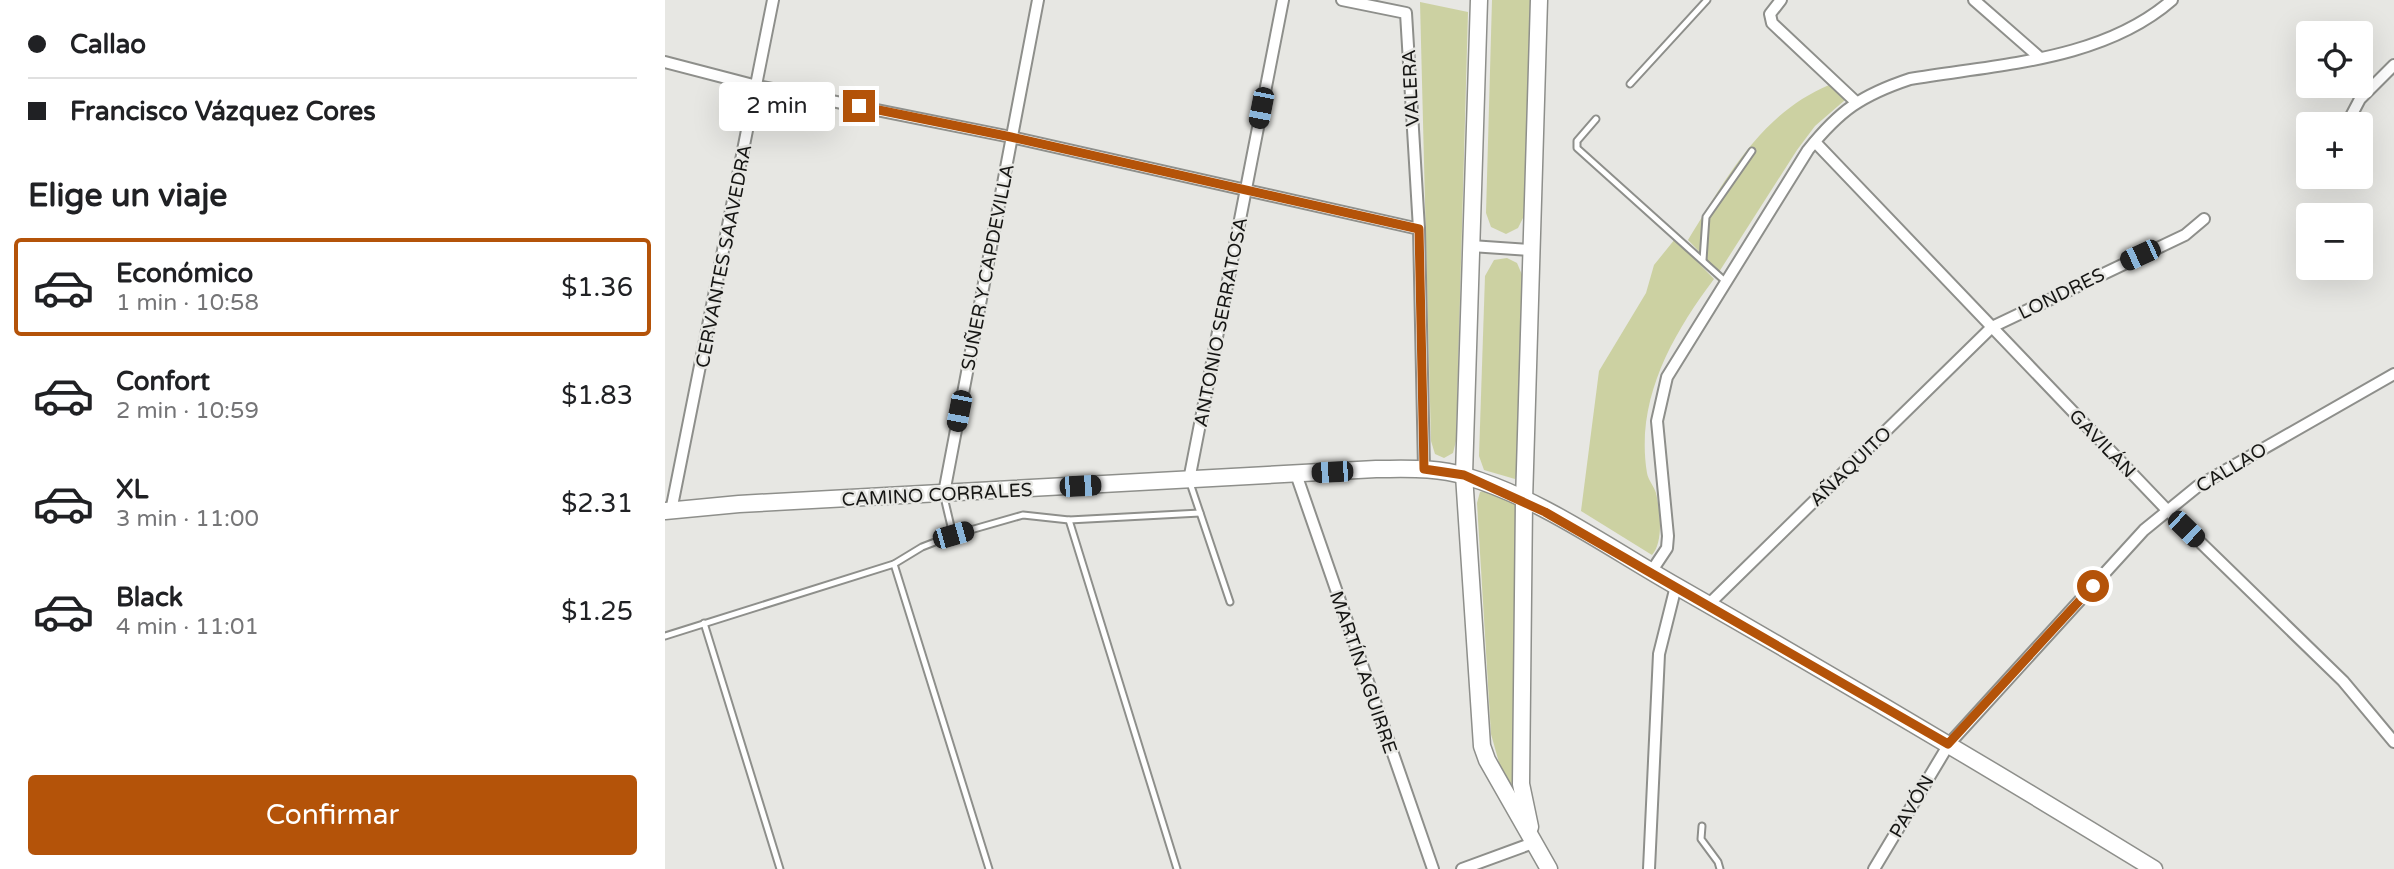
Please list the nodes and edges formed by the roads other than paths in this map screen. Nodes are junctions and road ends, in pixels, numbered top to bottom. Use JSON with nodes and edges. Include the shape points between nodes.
{"nodes":[{"id":1,"x":773,"y":0,"type":"edge"},
{"id":2,"x":1038,"y":0,"type":"edge"},
{"id":3,"x":1283,"y":0,"type":"edge"},
{"id":4,"x":1342,"y":0,"type":"edge"},
{"id":5,"x":1479,"y":0,"type":"edge"},
{"id":6,"x":1539,"y":0,"type":"edge"},
{"id":7,"x":1707,"y":0,"type":"edge"},
{"id":8,"x":1781,"y":0,"type":"edge"},
{"id":9,"x":1974,"y":0,"type":"edge"},
{"id":10,"x":2172,"y":0,"type":"edge"},
{"id":11,"x":2038,"y":57,"type":"junction"},
{"id":12,"x":665,"y":62,"type":"edge"},
{"id":13,"x":2394,"y":65,"type":"edge"},
{"id":14,"x":1630,"y":84,"type":"dead end"},
{"id":15,"x":757,"y":86,"type":"junction"},
{"id":16,"x":1856,"y":102,"type":"junction"},
{"id":17,"x":2353,"y":112,"type":"edge"},
{"id":18,"x":1596,"y":119,"type":"dead end"},
{"id":19,"x":1011,"y":137,"type":"junction"},
{"id":20,"x":1815,"y":142,"type":"junction"},
{"id":21,"x":1752,"y":151,"type":"dead end"},
{"id":22,"x":1245,"y":190,"type":"junction"},
{"id":23,"x":2204,"y":219,"type":"dead end"},
{"id":24,"x":1419,"y":229,"type":"junction"},
{"id":25,"x":1471,"y":246,"type":"junction"},
{"id":26,"x":1530,"y":250,"type":"junction"},
{"id":27,"x":1703,"y":260,"type":"junction"},
{"id":28,"x":1726,"y":282,"type":"junction"},
{"id":29,"x":1992,"y":327,"type":"junction"},
{"id":30,"x":2394,"y":374,"type":"edge"},
{"id":31,"x":1424,"y":469,"type":"junction"},
{"id":32,"x":1296,"y":474,"type":"junction"},
{"id":33,"x":1464,"y":475,"type":"junction"},
{"id":34,"x":1189,"y":480,"type":"junction"},
{"id":35,"x":944,"y":494,"type":"junction"},
{"id":36,"x":1524,"y":501,"type":"junction"},
{"id":37,"x":2167,"y":510,"type":"junction"},
{"id":38,"x":668,"y":511,"type":"edge"},
{"id":39,"x":1200,"y":513,"type":"junction"},
{"id":40,"x":1069,"y":520,"type":"junction"},
{"id":41,"x":953,"y":535,"type":"junction"},
{"id":42,"x":894,"y":564,"type":"junction"},
{"id":43,"x":1651,"y":572,"type":"junction"},
{"id":44,"x":1676,"y":586,"type":"junction"},
{"id":45,"x":1230,"y":602,"type":"dead end"},
{"id":46,"x":1709,"y":604,"type":"junction"},
{"id":47,"x":704,"y":623,"type":"junction"},
{"id":48,"x":665,"y":636,"type":"edge"},
{"id":49,"x":2394,"y":742,"type":"edge"},
{"id":50,"x":1948,"y":744,"type":"junction"},
{"id":51,"x":1702,"y":826,"type":"dead end"},
{"id":52,"x":1533,"y":843,"type":"junction"},
{"id":53,"x":780,"y":869,"type":"edge"},
{"id":54,"x":989,"y":869,"type":"edge"},
{"id":55,"x":1177,"y":869,"type":"edge"},
{"id":56,"x":1433,"y":869,"type":"edge"},
{"id":57,"x":1462,"y":869,"type":"edge"},
{"id":58,"x":1549,"y":869,"type":"edge"},
{"id":59,"x":1649,"y":869,"type":"edge"},
{"id":60,"x":1720,"y":869,"type":"edge"},
{"id":61,"x":1874,"y":869,"type":"edge"},
{"id":62,"x":2154,"y":869,"type":"edge"}],
"edges":[{"from":1,"to":15,"type":"street","name":"CERVANTES SAAVEDRA"},
{"from":2,"to":19,"type":"street","name":"SUÑER Y CAPDEVILLA"},
{"from":3,"to":22,"type":"street","name":"ANTONIO SERRATOSA"},
{"from":4,"to":24,"type":"street","name":"VALERA","via":[[1406,13]]},
{"from":5,"to":25,"type":"street"},
{"from":6,"to":26,"type":"street"},
{"from":7,"to":14,"type":"lane"},
{"from":8,"to":16,"type":"street","via":[[1770,14],[1772,23]]},
{"from":9,"to":11,"type":"street"},
{"from":10,"to":11,"type":"street","via":[[2154,16],[2113,37]]},
{"from":11,"to":16,"type":"street","via":[[1910,79]]},
{"from":12,"to":15,"type":"street"},
{"from":13,"to":17,"type":"street"},
{"from":15,"to":19,"type":"street"},
{"from":15,"to":38,"type":"street","name":"CERVANTES SAAVEDRA"},
{"from":16,"to":20,"type":"street"},
{"from":18,"to":27,"type":"lane","via":[[1577,141],[1577,148]]},
{"from":19,"to":22,"type":"street"},
{"from":19,"to":35,"type":"street","name":"SUÑER Y CAPDEVILLA"},
{"from":20,"to":28,"type":"street"},
{"from":20,"to":29,"type":"street","name":"GAVILÁN"},
{"from":21,"to":27,"type":"lane","via":[[1706,218]]},
{"from":22,"to":24,"type":"street"},
{"from":22,"to":34,"type":"street","name":"ANTONIO SERRATOSA"},
{"from":23,"to":29,"type":"street","name":"LONDRES","via":[[2185,235]]},
{"from":24,"to":31,"type":"street"},
{"from":25,"to":26,"type":"street"},
{"from":25,"to":33,"type":"street"},
{"from":26,"to":36,"type":"street"},
{"from":27,"to":28,"type":"lane"},
{"from":28,"to":43,"type":"street","via":[[1677,359],[1661,396],[1657,421],[1668,536],[1667,548]]},
{"from":29,"to":37,"type":"street","name":"GAVILÁN"},
{"from":29,"to":46,"type":"street","name":"AÑAQUITO"},
{"from":30,"to":37,"type":"street","name":"CALLAO","via":[[2242,459]]},
{"from":31,"to":32,"type":"street","name":"CAMINO CORRALES"},
{"from":31,"to":33,"type":"street","name":"CAMINO CORRALES"},
{"from":32,"to":34,"type":"street","name":"CAMINO CORRALES"},
{"from":32,"to":56,"type":"street","name":"MARTÍN AGUIRRE"},
{"from":33,"to":36,"type":"street","name":"CAMINO CORRALES"},
{"from":33,"to":52,"type":"street","via":[[1482,746]]},
{"from":34,"to":35,"type":"street","name":"CAMINO CORRALES"},
{"from":34,"to":39,"type":"lane"},
{"from":35,"to":38,"type":"street","name":"CAMINO CORRALES"},
{"from":35,"to":41,"type":"lane"},
{"from":36,"to":43,"type":"street","name":"CAMINO CORRALES"},
{"from":36,"to":52,"type":"street","via":[[1521,784]]},
{"from":37,"to":49,"type":"street","name":"GAVILÁN","via":[[2343,681]]},
{"from":37,"to":50,"type":"street","name":"CALLAO","via":[[2136,538]]},
{"from":39,"to":40,"type":"lane"},
{"from":39,"to":45,"type":"lane"},
{"from":40,"to":41,"type":"lane","via":[[1023,515]]},
{"from":40,"to":55,"type":"lane"},
{"from":41,"to":42,"type":"lane"},
{"from":42,"to":47,"type":"lane"},
{"from":42,"to":54,"type":"lane"},
{"from":43,"to":44,"type":"street","name":"CAMINO CORRALES"},
{"from":44,"to":46,"type":"street","name":"CAMINO CORRALES"},
{"from":44,"to":59,"type":"street","via":[[1659,654]]},
{"from":46,"to":50,"type":"street","name":"CAMINO CORRALES"},
{"from":47,"to":48,"type":"lane"},
{"from":47,"to":53,"type":"lane"},
{"from":50,"to":61,"type":"street","name":"PAVÓN"},
{"from":50,"to":62,"type":"street","name":"CAMINO CORRALES"},
{"from":51,"to":60,"type":"lane","via":[[1701,839]]},
{"from":52,"to":57,"type":"street"},
{"from":52,"to":58,"type":"street"}]}
